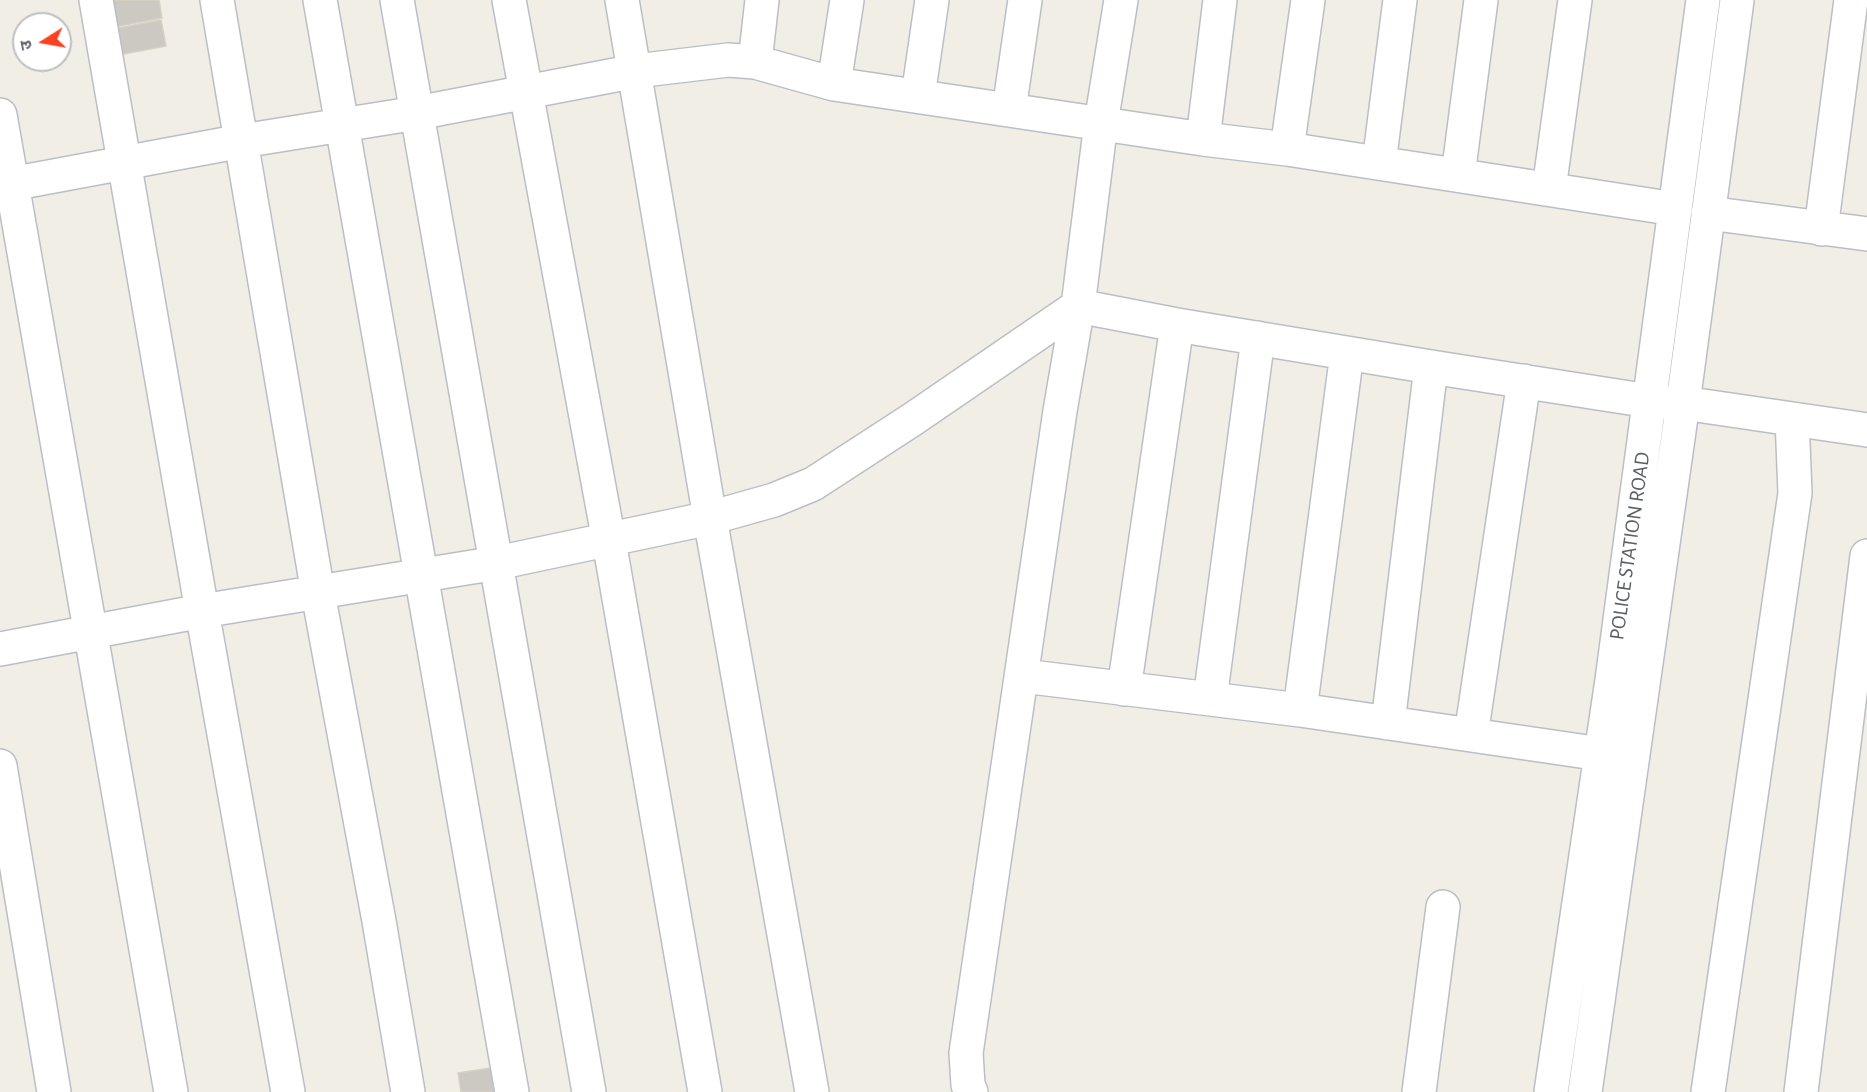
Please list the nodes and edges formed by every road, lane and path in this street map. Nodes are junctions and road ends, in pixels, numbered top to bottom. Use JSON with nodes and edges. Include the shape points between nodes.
{"nodes":[{"id":1,"x":96,"y":0,"type":"edge"},
{"id":2,"x":217,"y":0,"type":"edge"},
{"id":3,"x":320,"y":0,"type":"edge"},
{"id":4,"x":397,"y":0,"type":"edge"},
{"id":5,"x":509,"y":0,"type":"edge"},
{"id":6,"x":622,"y":0,"type":"edge"},
{"id":7,"x":762,"y":0,"type":"edge"},
{"id":8,"x":847,"y":0,"type":"edge"},
{"id":9,"x":932,"y":0,"type":"edge"},
{"id":10,"x":1025,"y":0,"type":"edge"},
{"id":11,"x":1121,"y":0,"type":"edge"},
{"id":12,"x":1220,"y":0,"type":"edge"},
{"id":13,"x":1308,"y":0,"type":"edge"},
{"id":14,"x":1400,"y":0,"type":"edge"},
{"id":15,"x":1481,"y":0,"type":"edge"},
{"id":16,"x":1575,"y":0,"type":"edge"},
{"id":17,"x":1703,"y":0,"type":"edge"},
{"id":18,"x":1737,"y":0,"type":"edge"},
{"id":19,"x":1851,"y":0,"type":"edge"},
{"id":20,"x":755,"y":62,"type":"junction"},
{"id":21,"x":636,"y":71,"type":"junction"},
{"id":22,"x":834,"y":84,"type":"junction"},
{"id":23,"x":526,"y":92,"type":"junction"},
{"id":24,"x":918,"y":96,"type":"junction"},
{"id":25,"x":1008,"y":110,"type":"junction"},
{"id":26,"x":417,"y":113,"type":"junction"},
{"id":27,"x":0,"y":115,"type":"edge"},
{"id":28,"x":1101,"y":123,"type":"junction"},
{"id":29,"x":343,"y":124,"type":"junction"},
{"id":30,"x":1203,"y":139,"type":"junction"},
{"id":31,"x":242,"y":141,"type":"junction"},
{"id":32,"x":1287,"y":149,"type":"junction"},
{"id":33,"x":1379,"y":163,"type":"junction"},
{"id":34,"x":124,"y":164,"type":"junction"},
{"id":35,"x":1458,"y":175,"type":"junction"},
{"id":36,"x":6,"y":185,"type":"edge"},
{"id":37,"x":1549,"y":189,"type":"junction"},
{"id":38,"x":1675,"y":209,"type":"junction"},
{"id":39,"x":1708,"y":213,"type":"junction"},
{"id":40,"x":1821,"y":230,"type":"junction"},
{"id":41,"x":1867,"y":234,"type":"edge"},
{"id":42,"x":1078,"y":306,"type":"junction"},
{"id":43,"x":1177,"y":325,"type":"junction"},
{"id":44,"x":1258,"y":338,"type":"junction"},
{"id":45,"x":1347,"y":353,"type":"junction"},
{"id":46,"x":1431,"y":367,"type":"junction"},
{"id":47,"x":1524,"y":381,"type":"junction"},
{"id":48,"x":1649,"y":401,"type":"junction"},
{"id":49,"x":1683,"y":404,"type":"junction"},
{"id":50,"x":1792,"y":419,"type":"junction"},
{"id":51,"x":1867,"y":430,"type":"edge"},
{"id":52,"x":710,"y":518,"type":"junction"},
{"id":53,"x":609,"y":541,"type":"junction"},
{"id":54,"x":1867,"y":556,"type":"edge"},
{"id":55,"x":497,"y":563,"type":"junction"},
{"id":56,"x":420,"y":576,"type":"junction"},
{"id":57,"x":318,"y":593,"type":"junction"},
{"id":58,"x":202,"y":611,"type":"junction"},
{"id":59,"x":92,"y":632,"type":"junction"},
{"id":60,"x":0,"y":649,"type":"edge"},
{"id":61,"x":1023,"y":676,"type":"junction"},
{"id":62,"x":1124,"y":689,"type":"junction"},
{"id":63,"x":1210,"y":699,"type":"junction"},
{"id":64,"x":1300,"y":710,"type":"junction"},
{"id":65,"x":1388,"y":723,"type":"junction"},
{"id":66,"x":1471,"y":735,"type":"junction"},
{"id":67,"x":1601,"y":754,"type":"junction"},
{"id":68,"x":0,"y":766,"type":"edge"},
{"id":69,"x":1443,"y":907,"type":"dead end"},
{"id":70,"x":54,"y":1092,"type":"edge"},
{"id":71,"x":171,"y":1092,"type":"edge"},
{"id":72,"x":288,"y":1092,"type":"edge"},
{"id":73,"x":408,"y":1092,"type":"edge"},
{"id":74,"x":512,"y":1092,"type":"edge"},
{"id":75,"x":589,"y":1092,"type":"edge"},
{"id":76,"x":705,"y":1092,"type":"edge"},
{"id":77,"x":812,"y":1092,"type":"edge"},
{"id":78,"x":971,"y":1092,"type":"edge"},
{"id":79,"x":1419,"y":1092,"type":"edge"},
{"id":80,"x":1551,"y":1092,"type":"edge"},
{"id":81,"x":1585,"y":1092,"type":"edge"},
{"id":82,"x":1708,"y":1092,"type":"edge"},
{"id":83,"x":1801,"y":1092,"type":"edge"}],
"edges":[{"from":1,"to":34,"type":"street"},
{"from":2,"to":31,"type":"street"},
{"from":3,"to":29,"type":"street"},
{"from":4,"to":26,"type":"street"},
{"from":5,"to":23,"type":"street"},
{"from":6,"to":21,"type":"street"},
{"from":7,"to":20,"type":"street"},
{"from":8,"to":22,"type":"street"},
{"from":9,"to":24,"type":"street"},
{"from":10,"to":25,"type":"street"},
{"from":11,"to":28,"type":"street"},
{"from":12,"to":30,"type":"street"},
{"from":13,"to":32,"type":"street"},
{"from":14,"to":33,"type":"street"},
{"from":15,"to":35,"type":"street"},
{"from":16,"to":37,"type":"street"},
{"from":17,"to":38,"type":"street","name":"POLICE STATION ROAD"},
{"from":18,"to":39,"type":"street","name":"POLICE STATION ROAD"},
{"from":19,"to":40,"type":"street"},
{"from":20,"to":21,"type":"street","via":[[728,60]]},
{"from":20,"to":22,"type":"street"},
{"from":21,"to":23,"type":"street"},
{"from":21,"to":52,"type":"street"},
{"from":22,"to":24,"type":"street"},
{"from":23,"to":26,"type":"street"},
{"from":23,"to":53,"type":"street"},
{"from":24,"to":25,"type":"street"},
{"from":25,"to":28,"type":"street"},
{"from":26,"to":29,"type":"street"},
{"from":26,"to":55,"type":"street"},
{"from":27,"to":36,"type":"street"},
{"from":28,"to":30,"type":"street"},
{"from":28,"to":42,"type":"street"},
{"from":29,"to":31,"type":"street"},
{"from":29,"to":56,"type":"street"},
{"from":30,"to":32,"type":"street"},
{"from":31,"to":34,"type":"street"},
{"from":31,"to":57,"type":"street"},
{"from":32,"to":33,"type":"street"},
{"from":33,"to":35,"type":"street"},
{"from":34,"to":36,"type":"street"},
{"from":34,"to":58,"type":"street"},
{"from":35,"to":37,"type":"street"},
{"from":36,"to":59,"type":"street"},
{"from":37,"to":38,"type":"street"},
{"from":38,"to":48,"type":"street","name":"POLICE STATION ROAD"},
{"from":39,"to":40,"type":"street"},
{"from":39,"to":49,"type":"street","name":"POLICE STATION ROAD"},
{"from":40,"to":41,"type":"street"},
{"from":42,"to":43,"type":"street"},
{"from":42,"to":52,"type":"street","via":[[813,484]]},
{"from":42,"to":61,"type":"street"},
{"from":43,"to":44,"type":"street"},
{"from":43,"to":62,"type":"street"},
{"from":44,"to":45,"type":"street"},
{"from":44,"to":63,"type":"street"},
{"from":45,"to":46,"type":"street"},
{"from":45,"to":64,"type":"street"},
{"from":46,"to":47,"type":"street"},
{"from":46,"to":65,"type":"street"},
{"from":47,"to":48,"type":"street"},
{"from":47,"to":66,"type":"street"},
{"from":48,"to":49,"type":"street"},
{"from":48,"to":67,"type":"street","name":"POLICE STATION ROAD"},
{"from":49,"to":50,"type":"street"},
{"from":49,"to":81,"type":"street","name":"POLICE STATION ROAD"},
{"from":50,"to":51,"type":"street"},
{"from":50,"to":82,"type":"street","via":[[1795,493]]},
{"from":52,"to":53,"type":"street"},
{"from":52,"to":77,"type":"street"},
{"from":53,"to":55,"type":"street"},
{"from":53,"to":76,"type":"street"},
{"from":54,"to":83,"type":"street"},
{"from":55,"to":56,"type":"street"},
{"from":55,"to":75,"type":"street"},
{"from":56,"to":57,"type":"street"},
{"from":56,"to":74,"type":"street"},
{"from":57,"to":58,"type":"street"},
{"from":57,"to":73,"type":"street"},
{"from":58,"to":59,"type":"street"},
{"from":58,"to":72,"type":"street"},
{"from":59,"to":60,"type":"street"},
{"from":59,"to":71,"type":"street"},
{"from":61,"to":62,"type":"street"},
{"from":61,"to":78,"type":"street","via":[[966,1053]]},
{"from":62,"to":63,"type":"street"},
{"from":63,"to":64,"type":"street"},
{"from":64,"to":65,"type":"street"},
{"from":65,"to":66,"type":"street"},
{"from":66,"to":67,"type":"street"},
{"from":67,"to":80,"type":"street","name":"POLICE STATION ROAD"},
{"from":68,"to":70,"type":"street"},
{"from":69,"to":79,"type":"street"}]}
